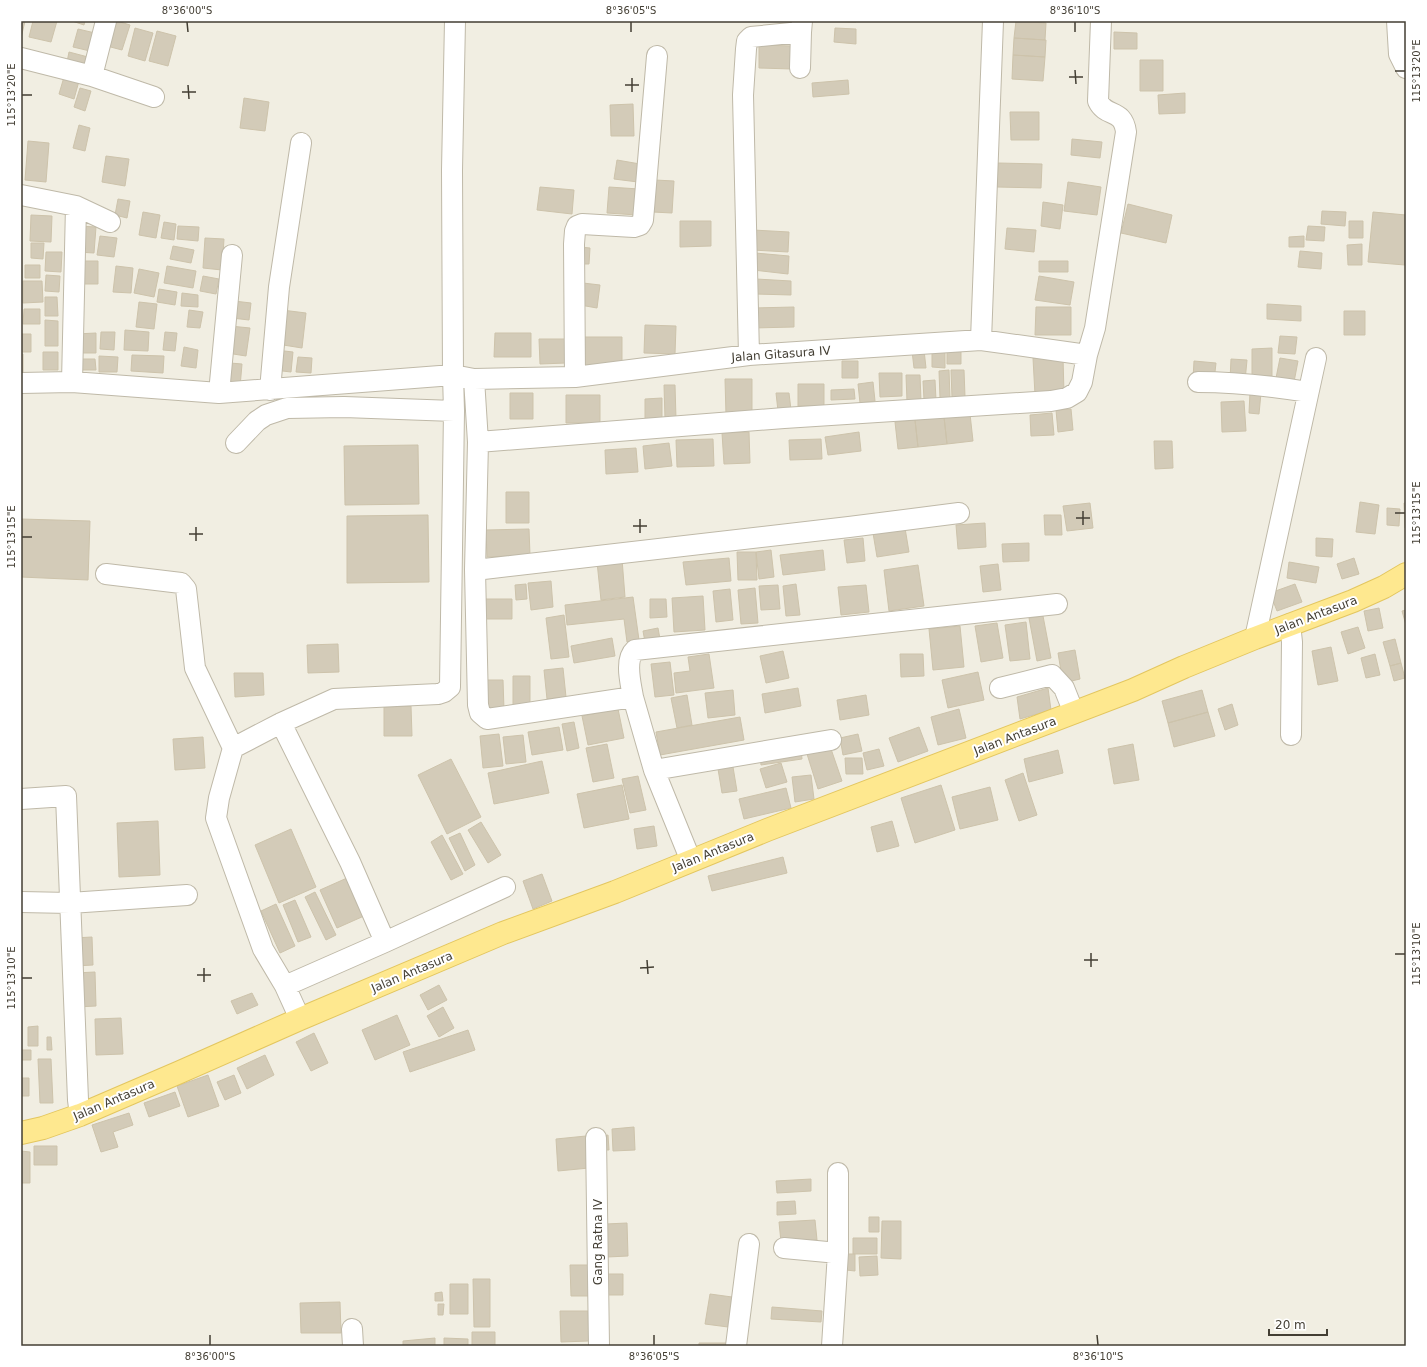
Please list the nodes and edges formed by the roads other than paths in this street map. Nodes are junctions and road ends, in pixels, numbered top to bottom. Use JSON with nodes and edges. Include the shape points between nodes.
{"nodes":[{"id":1,"x":106,"y":21,"type":"edge"},
{"id":2,"x":455,"y":21,"type":"edge"},
{"id":3,"x":992,"y":21,"type":"edge"},
{"id":4,"x":1101,"y":21,"type":"edge"},
{"id":5,"x":1397,"y":21,"type":"edge"},
{"id":6,"x":802,"y":27,"type":"edge"},
{"id":7,"x":657,"y":56,"type":"dead end"},
{"id":8,"x":21,"y":58,"type":"edge"},
{"id":9,"x":800,"y":68,"type":"dead end"},
{"id":10,"x":1406,"y":68,"type":"edge"},
{"id":11,"x":92,"y":76,"type":"junction"},
{"id":12,"x":154,"y":96,"type":"dead end"},
{"id":13,"x":301,"y":143,"type":"dead end"},
{"id":14,"x":21,"y":195,"type":"edge"},
{"id":15,"x":76,"y":206,"type":"junction"},
{"id":16,"x":110,"y":222,"type":"dead end"},
{"id":17,"x":232,"y":255,"type":"dead end"},
{"id":18,"x":981,"y":340,"type":"junction"},
{"id":19,"x":749,"y":355,"type":"junction"},
{"id":20,"x":1087,"y":355,"type":"junction"},
{"id":21,"x":1316,"y":358,"type":"dead end"},
{"id":22,"x":452,"y":375,"type":"junction"},
{"id":23,"x":575,"y":377,"type":"junction"},
{"id":24,"x":474,"y":379,"type":"junction"},
{"id":25,"x":72,"y":382,"type":"junction"},
{"id":26,"x":1198,"y":382,"type":"dead end"},
{"id":27,"x":21,"y":383,"type":"edge"},
{"id":28,"x":270,"y":390,"type":"junction"},
{"id":29,"x":1308,"y":392,"type":"junction"},
{"id":30,"x":219,"y":393,"type":"junction"},
{"id":31,"x":454,"y":411,"type":"junction"},
{"id":32,"x":478,"y":442,"type":"junction"},
{"id":33,"x":236,"y":443,"type":"dead end"},
{"id":34,"x":959,"y":513,"type":"dead end"},
{"id":35,"x":475,"y":570,"type":"junction"},
{"id":36,"x":106,"y":574,"type":"dead end"},
{"id":37,"x":1406,"y":574,"type":"edge"},
{"id":38,"x":1057,"y":604,"type":"dead end"},
{"id":39,"x":1290,"y":624,"type":"junction"},
{"id":40,"x":1255,"y":638,"type":"junction"},
{"id":41,"x":1000,"y":688,"type":"dead end"},
{"id":42,"x":632,"y":697,"type":"junction"},
{"id":43,"x":1074,"y":713,"type":"junction"},
{"id":44,"x":281,"y":723,"type":"junction"},
{"id":45,"x":1291,"y":735,"type":"dead end"},
{"id":46,"x":831,"y":740,"type":"dead end"},
{"id":47,"x":233,"y":748,"type":"junction"},
{"id":48,"x":654,"y":770,"type":"junction"},
{"id":49,"x":21,"y":799,"type":"edge"},
{"id":50,"x":691,"y":861,"type":"junction"},
{"id":51,"x":505,"y":887,"type":"dead end"},
{"id":52,"x":187,"y":895,"type":"dead end"},
{"id":53,"x":21,"y":902,"type":"edge"},
{"id":54,"x":70,"y":903,"type":"junction"},
{"id":55,"x":385,"y":942,"type":"junction"},
{"id":56,"x":285,"y":986,"type":"junction"},
{"id":57,"x":300,"y":1019,"type":"junction"},
{"id":58,"x":80,"y":1115,"type":"junction"},
{"id":59,"x":21,"y":1133,"type":"edge"},
{"id":60,"x":596,"y":1138,"type":"dead end"},
{"id":61,"x":838,"y":1173,"type":"dead end"},
{"id":62,"x":749,"y":1244,"type":"dead end"},
{"id":63,"x":784,"y":1248,"type":"dead end"},
{"id":64,"x":838,"y":1254,"type":"junction"},
{"id":65,"x":599,"y":1346,"type":"edge"},
{"id":66,"x":736,"y":1346,"type":"edge"},
{"id":67,"x":832,"y":1346,"type":"edge"}],
"edges":[{"from":1,"to":11,"type":"street"},
{"from":2,"to":22,"type":"street"},
{"from":3,"to":18,"type":"street"},
{"from":4,"to":20,"type":"street","via":[[1098,101],[1102,108],[1121,118],[1126,132],[1095,328]]},
{"from":5,"to":10,"type":"street","via":[[1399,54]]},
{"from":6,"to":9,"type":"street"},
{"from":6,"to":19,"type":"street","via":[[751,36],[747,41],[743,95]]},
{"from":7,"to":23,"type":"street","via":[[643,220],[640,225],[634,227],[582,224],[577,226],[575,231]]},
{"from":8,"to":11,"type":"street"},
{"from":11,"to":12,"type":"street"},
{"from":13,"to":28,"type":"street","via":[[279,287]]},
{"from":14,"to":15,"type":"street"},
{"from":15,"to":16,"type":"street"},
{"from":15,"to":25,"type":"street"},
{"from":17,"to":30,"type":"street"},
{"from":18,"to":19,"type":"street","name":"Jalan Gitasura IV"},
{"from":18,"to":20,"type":"street","name":"Jalan Gitasura IV"},
{"from":19,"to":23,"type":"street","name":"Jalan Gitasura IV"},
{"from":20,"to":32,"type":"street","via":[[1082,382],[1077,392],[1067,398],[1051,401],[784,418]]},
{"from":21,"to":29,"type":"street"},
{"from":22,"to":24,"type":"street","name":"Jalan Gitasura IV"},
{"from":22,"to":28,"type":"street","name":"Jalan Gitasura IV"},
{"from":22,"to":31,"type":"street"},
{"from":23,"to":24,"type":"street","name":"Jalan Gitasura IV"},
{"from":24,"to":32,"type":"street"},
{"from":25,"to":27,"type":"street","name":"Jalan Gitasura IV"},
{"from":25,"to":30,"type":"street","name":"Jalan Gitasura IV"},
{"from":26,"to":29,"type":"street","via":[[1251,384]]},
{"from":28,"to":30,"type":"street","name":"Jalan Gitasura IV"},
{"from":29,"to":40,"type":"street"},
{"from":31,"to":33,"type":"street","via":[[344,407],[287,408],[257,421]]},
{"from":31,"to":44,"type":"street","via":[[450,687],[438,694],[334,699]]},
{"from":32,"to":35,"type":"street"},
{"from":34,"to":35,"type":"street"},
{"from":35,"to":42,"type":"street","via":[[478,705],[480,713],[487,719]]},
{"from":36,"to":47,"type":"street","via":[[181,583],[186,589],[195,668]]},
{"from":37,"to":39,"type":"main road","name":"Jalan Antasura","via":[[1353,601]]},
{"from":38,"to":42,"type":"street","via":[[635,650],[629,666]]},
{"from":39,"to":40,"type":"main road","name":"Jalan Antasura"},
{"from":39,"to":45,"type":"street"},
{"from":40,"to":43,"type":"main road","name":"Jalan Antasura"},
{"from":41,"to":43,"type":"street","via":[[1052,675],[1064,688]]},
{"from":42,"to":48,"type":"street"},
{"from":43,"to":50,"type":"main road","name":"Jalan Antasura"},
{"from":44,"to":47,"type":"street"},
{"from":44,"to":55,"type":"street","via":[[350,862]]},
{"from":46,"to":48,"type":"street"},
{"from":47,"to":56,"type":"street","via":[[216,818],[263,949]]},
{"from":48,"to":50,"type":"street"},
{"from":49,"to":54,"type":"street","via":[[66,796]]},
{"from":50,"to":57,"type":"main road","name":"Jalan Antasura","via":[[503,934]]},
{"from":51,"to":55,"type":"street"},
{"from":52,"to":54,"type":"street"},
{"from":53,"to":54,"type":"street"},
{"from":54,"to":58,"type":"street"},
{"from":55,"to":56,"type":"street"},
{"from":56,"to":57,"type":"street"},
{"from":57,"to":58,"type":"main road","name":"Jalan Antasura"},
{"from":58,"to":59,"type":"main road","name":"Jalan Antasura"},
{"from":60,"to":65,"type":"street","name":"Gang Ratna IV"},
{"from":61,"to":64,"type":"street"},
{"from":62,"to":66,"type":"street"},
{"from":63,"to":64,"type":"street"},
{"from":64,"to":67,"type":"street"}]}
